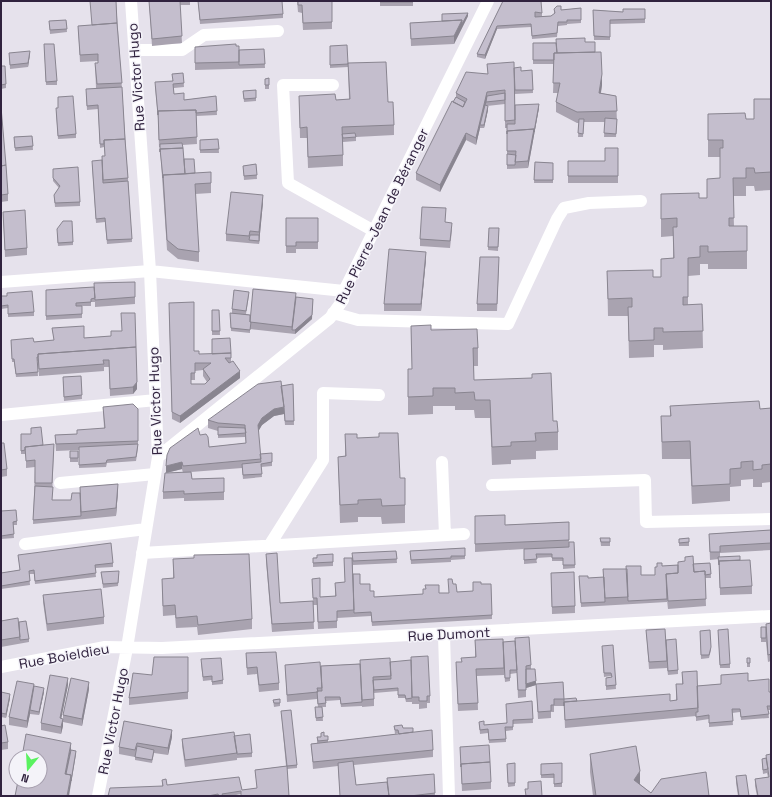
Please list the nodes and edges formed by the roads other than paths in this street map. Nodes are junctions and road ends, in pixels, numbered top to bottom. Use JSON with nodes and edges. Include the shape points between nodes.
{"nodes":[{"id":1,"x":131,"y":1,"type":"edge"},
{"id":2,"x":488,"y":1,"type":"edge"},
{"id":3,"x":278,"y":31,"type":"dead end"},
{"id":4,"x":134,"y":50,"type":"junction"},
{"id":5,"x":333,"y":85,"type":"dead end"},
{"id":6,"x":641,"y":201,"type":"dead end"},
{"id":7,"x":374,"y":231,"type":"junction"},
{"id":8,"x":150,"y":271,"type":"junction"},
{"id":9,"x":1,"y":282,"type":"edge"},
{"id":10,"x":344,"y":291,"type":"junction"},
{"id":11,"x":333,"y":313,"type":"junction"},
{"id":12,"x":379,"y":395,"type":"dead end"},
{"id":13,"x":156,"y":400,"type":"junction"},
{"id":14,"x":1,"y":415,"type":"edge"},
{"id":15,"x":158,"y":456,"type":"junction"},
{"id":16,"x":442,"y":462,"type":"dead end"},
{"id":17,"x":155,"y":474,"type":"junction"},
{"id":18,"x":60,"y":483,"type":"dead end"},
{"id":19,"x":492,"y":485,"type":"dead end"},
{"id":20,"x":771,"y":519,"type":"edge"},
{"id":21,"x":146,"y":529,"type":"junction"},
{"id":22,"x":464,"y":534,"type":"dead end"},
{"id":23,"x":445,"y":535,"type":"junction"},
{"id":24,"x":25,"y":544,"type":"dead end"},
{"id":25,"x":268,"y":546,"type":"junction"},
{"id":26,"x":142,"y":553,"type":"junction"},
{"id":27,"x":771,"y":616,"type":"edge"},
{"id":28,"x":444,"y":635,"type":"junction"},
{"id":29,"x":127,"y":648,"type":"junction"},
{"id":30,"x":1,"y":667,"type":"edge"},
{"id":31,"x":98,"y":796,"type":"edge"},
{"id":32,"x":449,"y":796,"type":"edge"}],
"edges":[{"from":1,"to":4,"type":"street","name":"Rue Victor Hugo"},
{"from":2,"to":7,"type":"street","name":"Rue Pierre-Jean de Béranger"},
{"from":3,"to":4,"type":"street","via":[[204,34],[182,50]]},
{"from":4,"to":8,"type":"street","name":"Rue Victor Hugo"},
{"from":5,"to":7,"type":"street","via":[[283,85],[288,183]]},
{"from":6,"to":11,"type":"street","via":[[589,203],[564,208],[508,324],[358,320]]},
{"from":7,"to":10,"type":"street","name":"Rue Pierre-Jean de Béranger"},
{"from":8,"to":9,"type":"street"},
{"from":8,"to":10,"type":"street"},
{"from":8,"to":13,"type":"street","name":"Rue Victor Hugo"},
{"from":10,"to":11,"type":"street","name":"Rue Pierre-Jean de Béranger","via":[[343,300]]},
{"from":11,"to":15,"type":"street","name":"Rue Pierre-Jean de Béranger"},
{"from":12,"to":25,"type":"street","via":[[323,394],[323,460]]},
{"from":13,"to":14,"type":"street"},
{"from":13,"to":15,"type":"street","name":"Rue Victor Hugo"},
{"from":15,"to":17,"type":"street","name":"Rue Victor Hugo"},
{"from":16,"to":23,"type":"street"},
{"from":17,"to":18,"type":"street"},
{"from":17,"to":21,"type":"street","name":"Rue Victor Hugo"},
{"from":19,"to":20,"type":"street","via":[[645,480],[646,522]]},
{"from":21,"to":24,"type":"street"},
{"from":21,"to":26,"type":"street","name":"Rue Victor Hugo"},
{"from":22,"to":23,"type":"street"},
{"from":23,"to":25,"type":"street"},
{"from":25,"to":26,"type":"street"},
{"from":26,"to":29,"type":"street","name":"Rue Victor Hugo"},
{"from":27,"to":28,"type":"street","name":"Rue Dumont"},
{"from":28,"to":29,"type":"street","name":"Rue Dumont"},
{"from":28,"to":32,"type":"street"},
{"from":29,"to":30,"type":"street","name":"Rue Boieldieu","via":[[105,647]]},
{"from":29,"to":31,"type":"street","name":"Rue Victor Hugo"}]}
